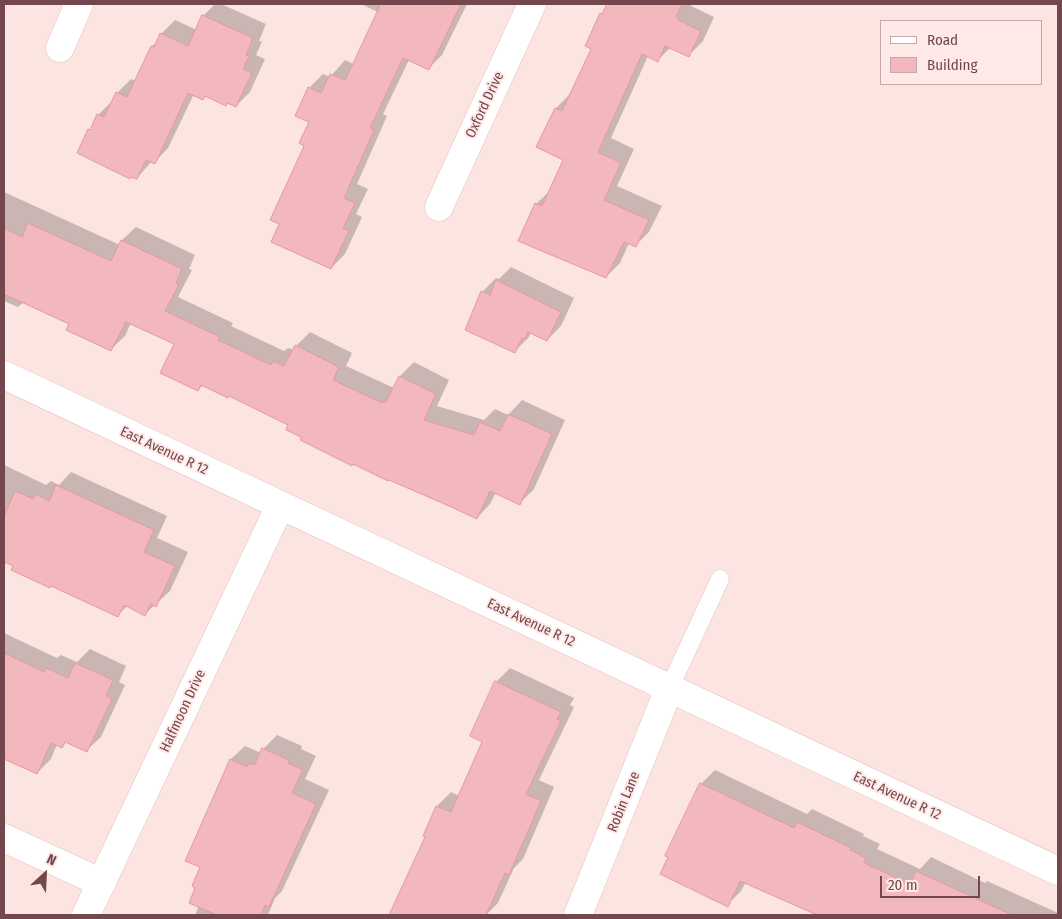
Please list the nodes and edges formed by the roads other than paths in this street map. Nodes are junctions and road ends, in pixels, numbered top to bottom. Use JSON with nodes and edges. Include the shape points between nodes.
{"nodes":[{"id":1,"x":79,"y":4,"type":"edge"},
{"id":2,"x":532,"y":4,"type":"edge"},
{"id":3,"x":60,"y":48,"type":"dead end"},
{"id":4,"x":439,"y":207,"type":"dead end"},
{"id":5,"x":4,"y":375,"type":"edge"},
{"id":6,"x":280,"y":506,"type":"junction"},
{"id":7,"x":720,"y":579,"type":"dead end"},
{"id":8,"x":670,"y":688,"type":"junction"},
{"id":9,"x":4,"y":838,"type":"edge"},
{"id":10,"x":1058,"y":871,"type":"edge"},
{"id":11,"x":102,"y":883,"type":"junction"},
{"id":12,"x":86,"y":915,"type":"edge"},
{"id":13,"x":578,"y":915,"type":"edge"}],
"edges":[{"from":1,"to":3,"type":"street"},
{"from":2,"to":4,"type":"street","name":"Oxford Drive"},
{"from":5,"to":6,"type":"street","name":"East Avenue R 12"},
{"from":6,"to":8,"type":"street","name":"East Avenue R 12"},
{"from":6,"to":11,"type":"street","name":"Halfmoon Drive"},
{"from":7,"to":8,"type":"lane"},
{"from":8,"to":10,"type":"street","name":"East Avenue R 12"},
{"from":8,"to":13,"type":"street","name":"Robin Lane"},
{"from":9,"to":11,"type":"street"},
{"from":11,"to":12,"type":"street","name":"Halfmoon Drive"}]}
